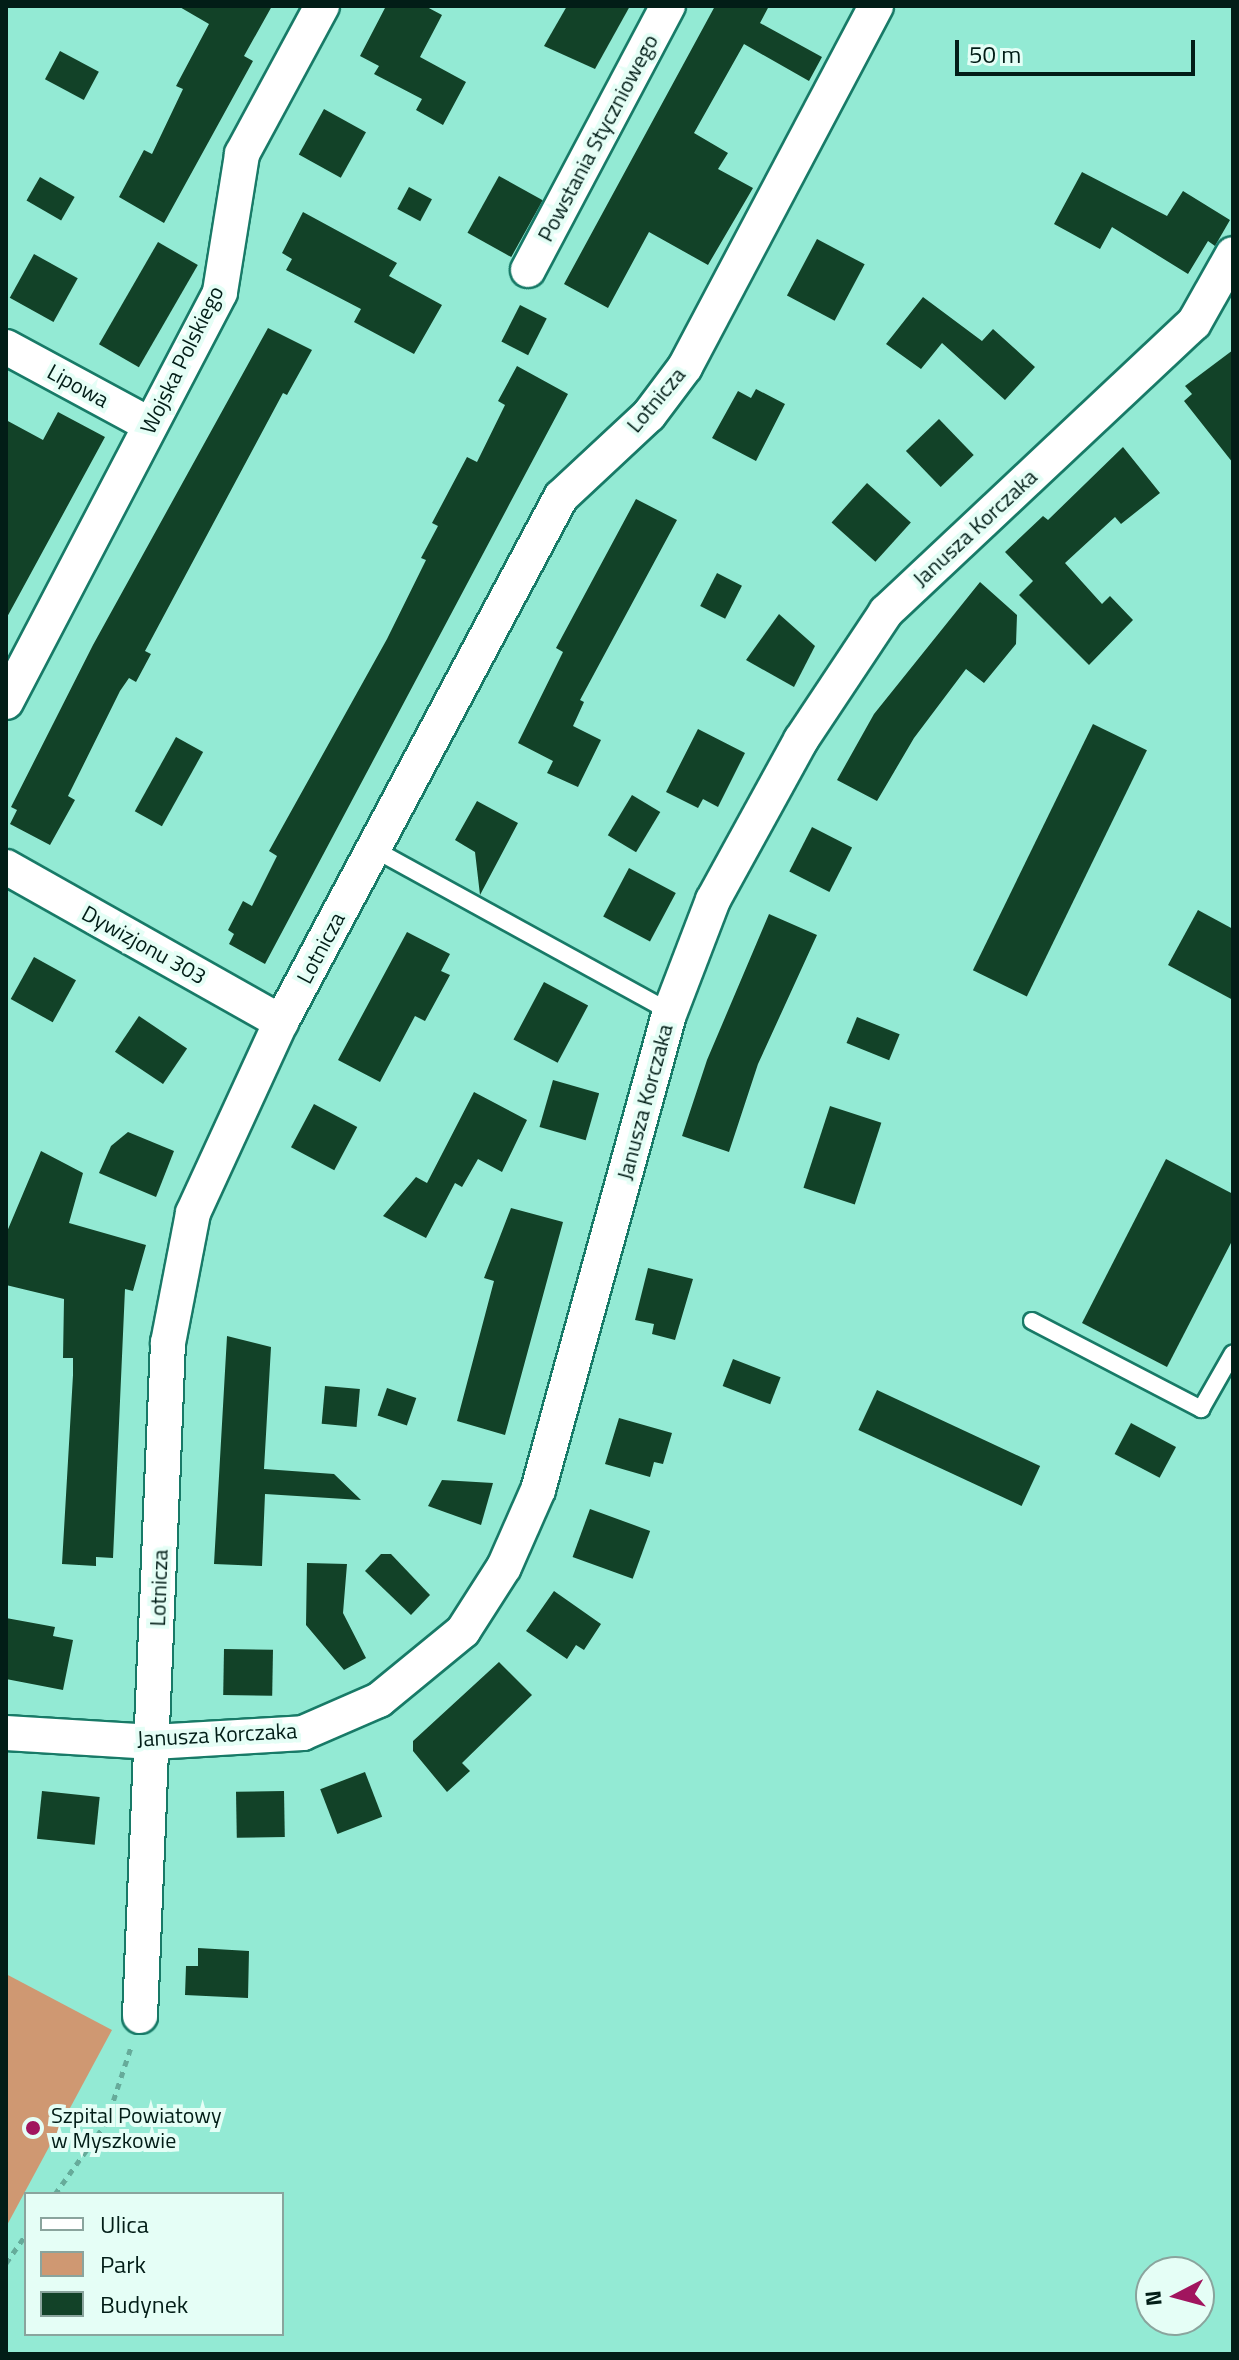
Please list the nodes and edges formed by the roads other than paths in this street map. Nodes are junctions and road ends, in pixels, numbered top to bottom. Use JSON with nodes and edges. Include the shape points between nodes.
{"nodes":[{"id":1,"x":322,"y":6,"type":"edge"},
{"id":2,"x":668,"y":6,"type":"edge"},
{"id":3,"x":876,"y":6,"type":"edge"},
{"id":4,"x":1233,"y":254,"type":"edge"},
{"id":5,"x":528,"y":270,"type":"dead end"},
{"id":6,"x":6,"y":347,"type":"edge"},
{"id":7,"x":150,"y":425,"type":"junction"},
{"id":8,"x":6,"y":702,"type":"edge"},
{"id":9,"x":374,"y":849,"type":"junction"},
{"id":10,"x":6,"y":867,"type":"edge"},
{"id":11,"x":670,"y":1012,"type":"junction"},
{"id":12,"x":281,"y":1022,"type":"junction"},
{"id":13,"x":1032,"y":1321,"type":"dead end"},
{"id":14,"x":1233,"y":1353,"type":"edge"},
{"id":15,"x":6,"y":1733,"type":"edge"},
{"id":16,"x":153,"y":1742,"type":"junction"},
{"id":17,"x":140,"y":2016,"type":"road end"}],
"edges":[{"from":1,"to":7,"type":"street","name":"Wojska Polskiego","via":[[242,154],[220,292]]},
{"from":2,"to":5,"type":"street","name":"Powstania Styczniowego"},
{"from":3,"to":9,"type":"street","name":"Lotnicza","via":[[685,367],[649,415],[561,497]]},
{"from":4,"to":11,"type":"street","name":"Janusza Korczaka","via":[[1194,323],[886,612],[801,740],[713,900]]},
{"from":6,"to":7,"type":"street","name":"Lipowa"},
{"from":7,"to":8,"type":"street","name":"Wojska Polskiego"},
{"from":9,"to":11,"type":"lane"},
{"from":9,"to":12,"type":"street","name":"Lotnicza"},
{"from":10,"to":12,"type":"street","name":"Dywizjonu 303"},
{"from":11,"to":16,"type":"street","name":"Janusza Korczaka","via":[[538,1490],[504,1567],[463,1631],[379,1700],[303,1733]]},
{"from":12,"to":16,"type":"street","name":"Lotnicza","via":[[193,1213],[168,1343]]},
{"from":13,"to":14,"type":"lane","via":[[1201,1409]]},
{"from":15,"to":16,"type":"street","name":"Janusza Korczaka"},
{"from":16,"to":17,"type":"street","name":"Lotnicza"}]}
